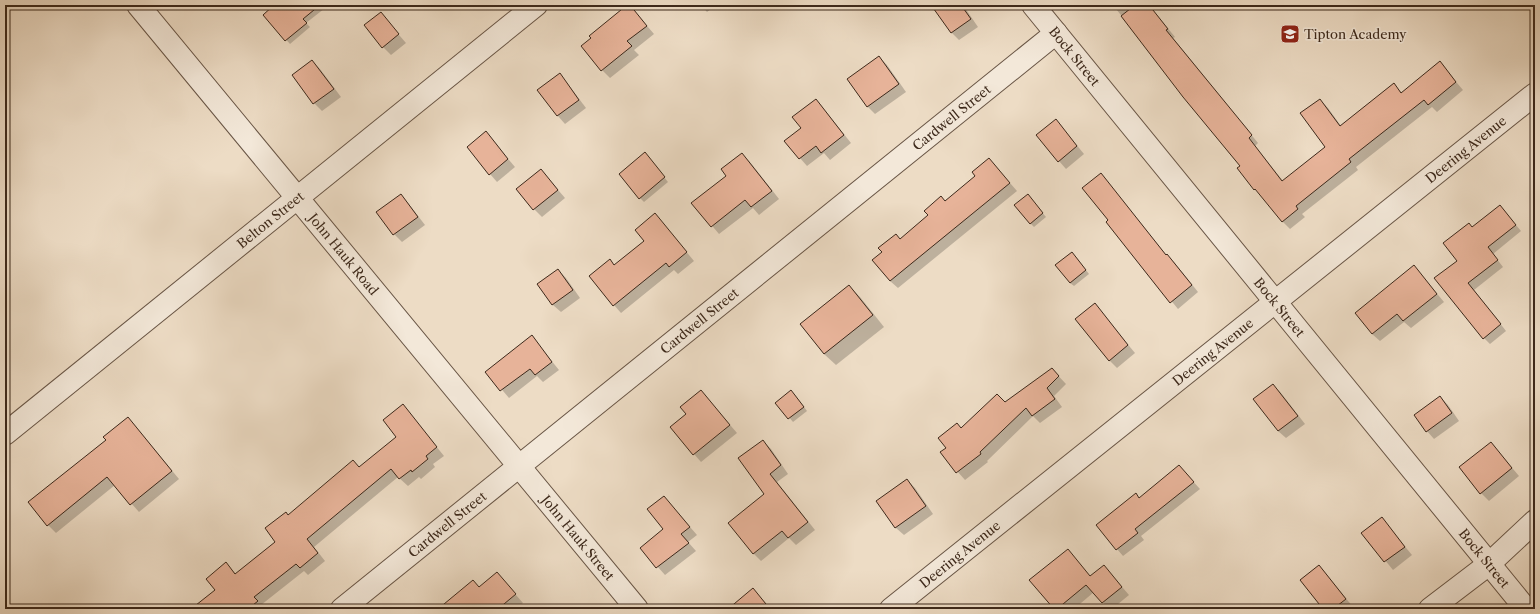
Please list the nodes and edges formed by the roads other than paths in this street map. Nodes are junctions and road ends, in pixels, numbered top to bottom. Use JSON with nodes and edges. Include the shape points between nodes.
{"nodes":[{"id":1,"x":138,"y":5,"type":"edge"},
{"id":2,"x":536,"y":5,"type":"edge"},
{"id":3,"x":1033,"y":5,"type":"edge"},
{"id":4,"x":1056,"y":33,"type":"junction"},
{"id":5,"x":1535,"y":94,"type":"edge"},
{"id":6,"x":298,"y":197,"type":"junction"},
{"id":7,"x":1276,"y":301,"type":"junction"},
{"id":8,"x":5,"y":434,"type":"edge"},
{"id":9,"x":520,"y":466,"type":"junction"},
{"id":10,"x":1535,"y":521,"type":"edge"},
{"id":11,"x":1489,"y":564,"type":"junction"},
{"id":12,"x":342,"y":609,"type":"edge"},
{"id":13,"x":637,"y":609,"type":"edge"},
{"id":14,"x":891,"y":609,"type":"edge"},
{"id":15,"x":1430,"y":609,"type":"edge"},
{"id":16,"x":1526,"y":609,"type":"edge"}],
"edges":[{"from":1,"to":6,"type":"street","name":"John Hauk Road"},
{"from":2,"to":6,"type":"street","name":"Belton Street"},
{"from":3,"to":4,"type":"street","name":"Bock Street"},
{"from":4,"to":7,"type":"street","name":"Bock Street"},
{"from":4,"to":9,"type":"street","name":"Cardwell Street"},
{"from":5,"to":7,"type":"street","name":"Deering Avenue"},
{"from":6,"to":8,"type":"street","name":"Belton Street"},
{"from":6,"to":9,"type":"street","name":"John Hauk Road"},
{"from":7,"to":11,"type":"street","name":"Bock Street"},
{"from":7,"to":14,"type":"street","name":"Deering Avenue"},
{"from":9,"to":12,"type":"street","name":"Cardwell Street"},
{"from":9,"to":13,"type":"street","name":"John Hauk Street"},
{"from":10,"to":11,"type":"street"},
{"from":11,"to":15,"type":"street"},
{"from":11,"to":16,"type":"street","name":"Bock Street"}]}
